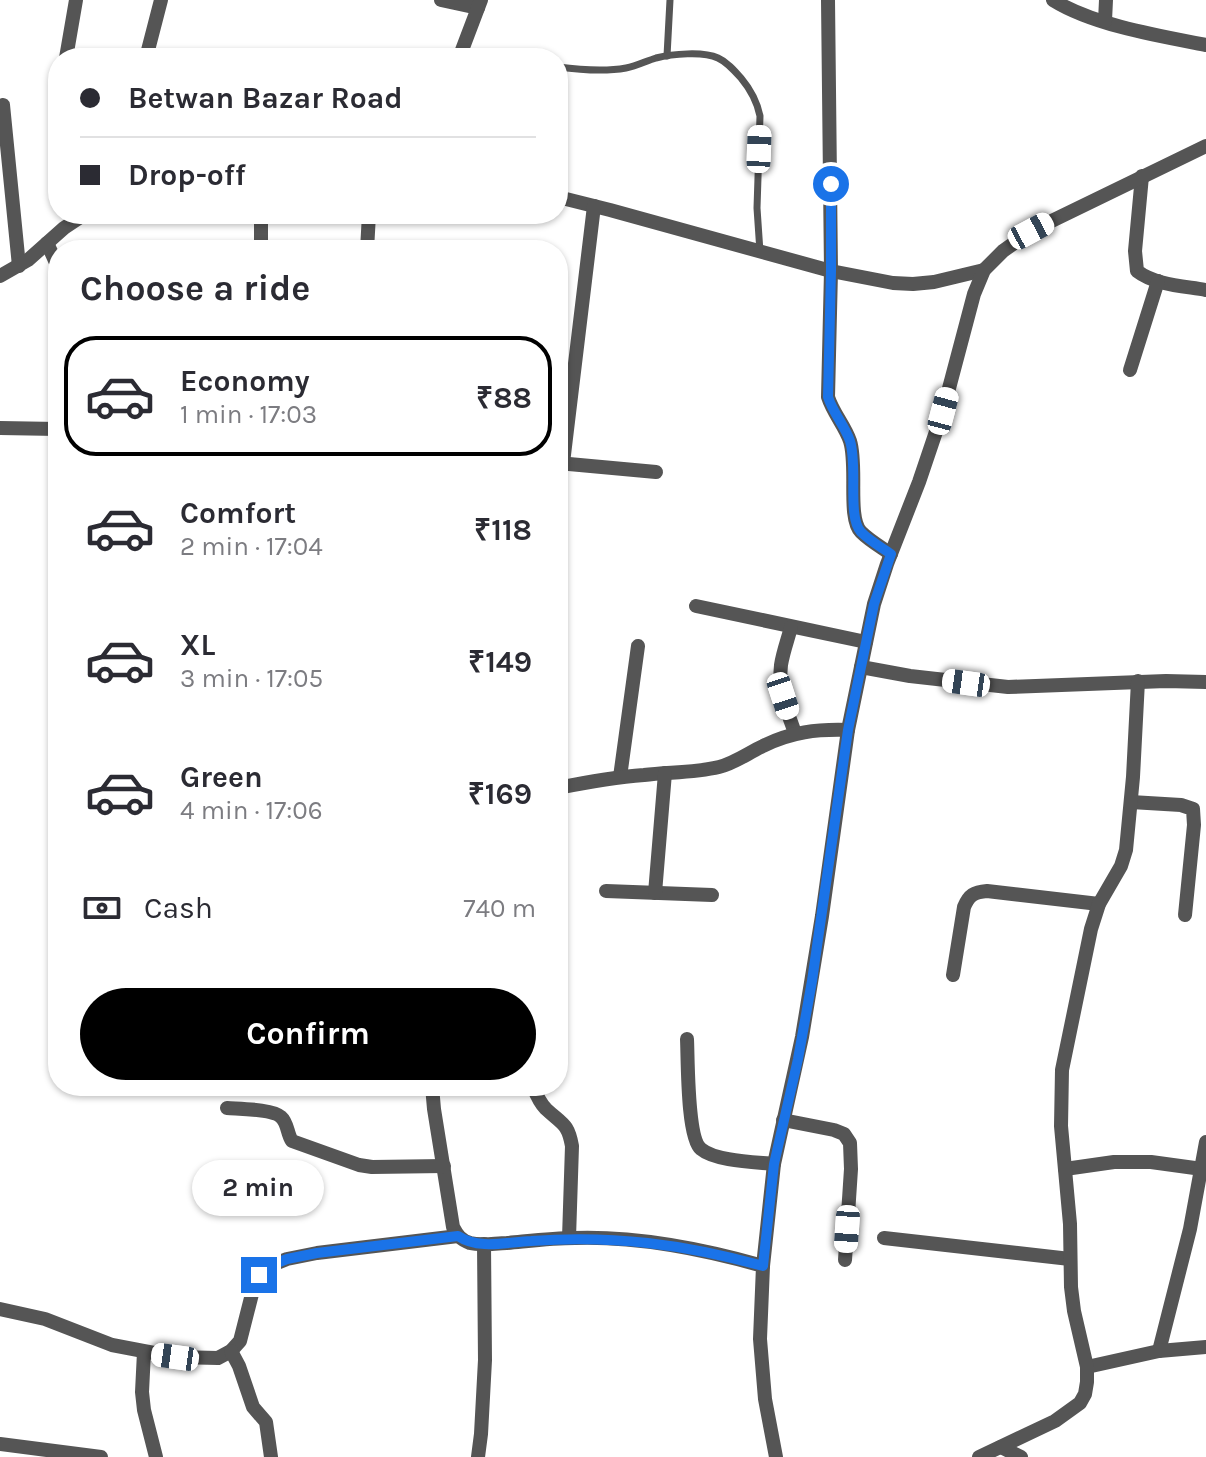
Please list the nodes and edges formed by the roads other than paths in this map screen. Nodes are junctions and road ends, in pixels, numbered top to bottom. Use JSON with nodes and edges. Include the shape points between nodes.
{"nodes":[{"id":1,"x":76,"y":0,"type":"edge"},
{"id":2,"x":161,"y":0,"type":"edge"},
{"id":3,"x":441,"y":0,"type":"edge"},
{"id":4,"x":670,"y":0,"type":"edge"},
{"id":5,"x":828,"y":0,"type":"edge"},
{"id":6,"x":1053,"y":0,"type":"edge"},
{"id":7,"x":1106,"y":0,"type":"edge"},
{"id":8,"x":479,"y":4,"type":"edge"},
{"id":9,"x":1105,"y":21,"type":"junction"},
{"id":10,"x":1206,"y":45,"type":"edge"},
{"id":11,"x":68,"y":48,"type":"edge"},
{"id":12,"x":149,"y":48,"type":"edge"},
{"id":13,"x":463,"y":48,"type":"edge"},
{"id":14,"x":667,"y":56,"type":"junction"},
{"id":15,"x":568,"y":68,"type":"edge"},
{"id":16,"x":3,"y":105,"type":"dead end"},
{"id":17,"x":1206,"y":146,"type":"edge"},
{"id":18,"x":1142,"y":176,"type":"junction"},
{"id":19,"x":568,"y":200,"type":"edge"},
{"id":20,"x":594,"y":206,"type":"junction"},
{"id":21,"x":70,"y":224,"type":"edge"},
{"id":22,"x":50,"y":240,"type":"edge"},
{"id":23,"x":47,"y":243,"type":"edge"},
{"id":24,"x":760,"y":252,"type":"junction"},
{"id":25,"x":19,"y":266,"type":"junction"},
{"id":26,"x":984,"y":270,"type":"junction"},
{"id":27,"x":831,"y":271,"type":"junction"},
{"id":28,"x":0,"y":276,"type":"edge"},
{"id":29,"x":1158,"y":281,"type":"junction"},
{"id":30,"x":1206,"y":290,"type":"edge"},
{"id":31,"x":1130,"y":370,"type":"dead end"},
{"id":32,"x":568,"y":408,"type":"edge"},
{"id":33,"x":0,"y":428,"type":"edge"},
{"id":34,"x":48,"y":429,"type":"edge"},
{"id":35,"x":568,"y":464,"type":"edge"},
{"id":36,"x":656,"y":472,"type":"dead end"},
{"id":37,"x":891,"y":554,"type":"junction"},
{"id":38,"x":696,"y":606,"type":"dead end"},
{"id":39,"x":791,"y":627,"type":"junction"},
{"id":40,"x":866,"y":642,"type":"junction"},
{"id":41,"x":638,"y":646,"type":"dead end"},
{"id":42,"x":861,"y":667,"type":"junction"},
{"id":43,"x":1138,"y":681,"type":"junction"},
{"id":44,"x":1206,"y":682,"type":"edge"},
{"id":45,"x":848,"y":730,"type":"junction"},
{"id":46,"x":795,"y":733,"type":"junction"},
{"id":47,"x":665,"y":773,"type":"junction"},
{"id":48,"x":620,"y":777,"type":"junction"},
{"id":49,"x":568,"y":786,"type":"edge"},
{"id":50,"x":1131,"y":802,"type":"junction"},
{"id":51,"x":606,"y":891,"type":"dead end"},
{"id":52,"x":655,"y":893,"type":"junction"},
{"id":53,"x":712,"y":895,"type":"dead end"},
{"id":54,"x":1099,"y":904,"type":"junction"},
{"id":55,"x":1185,"y":915,"type":"dead end"},
{"id":56,"x":953,"y":975,"type":"dead end"},
{"id":57,"x":687,"y":1039,"type":"dead end"},
{"id":58,"x":433,"y":1096,"type":"edge"},
{"id":59,"x":538,"y":1096,"type":"edge"},
{"id":60,"x":227,"y":1108,"type":"dead end"},
{"id":61,"x":783,"y":1120,"type":"junction"},
{"id":62,"x":1206,"y":1142,"type":"edge"},
{"id":63,"x":774,"y":1164,"type":"junction"},
{"id":64,"x":444,"y":1166,"type":"junction"},
{"id":65,"x":1065,"y":1169,"type":"junction"},
{"id":66,"x":1202,"y":1169,"type":"junction"},
{"id":67,"x":458,"y":1236,"type":"junction"},
{"id":68,"x":569,"y":1238,"type":"junction"},
{"id":69,"x":884,"y":1238,"type":"dead end"},
{"id":70,"x":484,"y":1244,"type":"junction"},
{"id":71,"x":1070,"y":1259,"type":"junction"},
{"id":72,"x":845,"y":1260,"type":"dead end"},
{"id":73,"x":763,"y":1266,"type":"junction"},
{"id":74,"x":0,"y":1309,"type":"edge"},
{"id":75,"x":1206,"y":1347,"type":"edge"},
{"id":76,"x":231,"y":1351,"type":"junction"},
{"id":77,"x":1159,"y":1351,"type":"junction"},
{"id":78,"x":144,"y":1352,"type":"junction"},
{"id":79,"x":1087,"y":1367,"type":"junction"},
{"id":80,"x":0,"y":1444,"type":"edge"},
{"id":81,"x":1001,"y":1447,"type":"junction"},
{"id":82,"x":101,"y":1457,"type":"edge"},
{"id":83,"x":156,"y":1457,"type":"edge"},
{"id":84,"x":271,"y":1457,"type":"edge"},
{"id":85,"x":478,"y":1457,"type":"edge"},
{"id":86,"x":776,"y":1457,"type":"edge"},
{"id":87,"x":979,"y":1457,"type":"edge"},
{"id":88,"x":1021,"y":1457,"type":"edge"}],
"edges":[{"from":1,"to":11,"type":"street"},
{"from":2,"to":12,"type":"street"},
{"from":3,"to":8,"type":"street"},
{"from":4,"to":14,"type":"lane"},
{"from":5,"to":27,"type":"street"},
{"from":6,"to":9,"type":"street"},
{"from":7,"to":9,"type":"street"},
{"from":8,"to":13,"type":"street"},
{"from":9,"to":10,"type":"street"},
{"from":14,"to":15,"type":"lane","via":[[619,69]]},
{"from":14,"to":24,"type":"lane","via":[[719,58],[752,91],[760,116]]},
{"from":16,"to":25,"type":"street"},
{"from":17,"to":18,"type":"street"},
{"from":18,"to":26,"type":"street","via":[[1031,231]]},
{"from":18,"to":29,"type":"street","via":[[1135,263],[1137,271]]},
{"from":19,"to":20,"type":"street"},
{"from":20,"to":24,"type":"street"},
{"from":20,"to":32,"type":"street"},
{"from":21,"to":22,"type":"street"},
{"from":23,"to":25,"type":"street"},
{"from":24,"to":27,"type":"street"},
{"from":25,"to":28,"type":"street"},
{"from":26,"to":27,"type":"street","via":[[913,284]]},
{"from":26,"to":37,"type":"street","via":[[943,411]]},
{"from":27,"to":37,"type":"street","via":[[828,397],[850,440],[855,524]]},
{"from":29,"to":30,"type":"street"},
{"from":29,"to":31,"type":"street"},
{"from":33,"to":34,"type":"street"},
{"from":35,"to":36,"type":"street"},
{"from":37,"to":40,"type":"street"},
{"from":38,"to":39,"type":"street"},
{"from":39,"to":40,"type":"street"},
{"from":39,"to":46,"type":"street","via":[[780,679]]},
{"from":40,"to":42,"type":"street"},
{"from":41,"to":48,"type":"street"},
{"from":42,"to":43,"type":"street","via":[[1008,687]]},
{"from":42,"to":45,"type":"street"},
{"from":43,"to":44,"type":"street"},
{"from":43,"to":50,"type":"street"},
{"from":45,"to":46,"type":"street"},
{"from":45,"to":61,"type":"street","via":[[812,981]]},
{"from":46,"to":47,"type":"street","via":[[719,767]]},
{"from":47,"to":48,"type":"street"},
{"from":47,"to":52,"type":"street"},
{"from":48,"to":49,"type":"street"},
{"from":50,"to":54,"type":"street","via":[[1121,866]]},
{"from":50,"to":55,"type":"street","via":[[1193,809]]},
{"from":51,"to":52,"type":"street"},
{"from":52,"to":53,"type":"street"},
{"from":54,"to":56,"type":"street","via":[[977,892],[964,907]]},
{"from":54,"to":65,"type":"street","via":[[1062,1070]]},
{"from":57,"to":63,"type":"street","via":[[696,1143],[709,1154]]},
{"from":58,"to":64,"type":"street"},
{"from":59,"to":68,"type":"street","via":[[570,1132]]},
{"from":60,"to":64,"type":"street","via":[[280,1116],[292,1141],[359,1165]]},
{"from":61,"to":63,"type":"street"},
{"from":61,"to":72,"type":"street","via":[[834,1130],[850,1143]]},
{"from":62,"to":66,"type":"street"},
{"from":63,"to":73,"type":"street"},
{"from":64,"to":67,"type":"street"},
{"from":65,"to":66,"type":"street","via":[[1114,1162]]},
{"from":65,"to":71,"type":"street"},
{"from":66,"to":77,"type":"street"},
{"from":67,"to":70,"type":"street"},
{"from":67,"to":76,"type":"street","via":[[317,1253],[272,1265],[259,1275],[240,1341]]},
{"from":68,"to":70,"type":"street"},
{"from":68,"to":73,"type":"street","via":[[658,1244]]},
{"from":69,"to":71,"type":"street"},
{"from":70,"to":85,"type":"street","via":[[485,1360]]},
{"from":71,"to":79,"type":"street","via":[[1074,1311]]},
{"from":73,"to":86,"type":"street","via":[[761,1368]]},
{"from":74,"to":78,"type":"street"},
{"from":75,"to":77,"type":"street"},
{"from":76,"to":78,"type":"street","via":[[196,1359]]},
{"from":76,"to":84,"type":"street","via":[[253,1407],[266,1422]]},
{"from":77,"to":79,"type":"street"},
{"from":78,"to":83,"type":"street","via":[[144,1410]]},
{"from":79,"to":81,"type":"street","via":[[1080,1403]]},
{"from":80,"to":82,"type":"street"},
{"from":81,"to":87,"type":"street"},
{"from":81,"to":88,"type":"street"}]}
